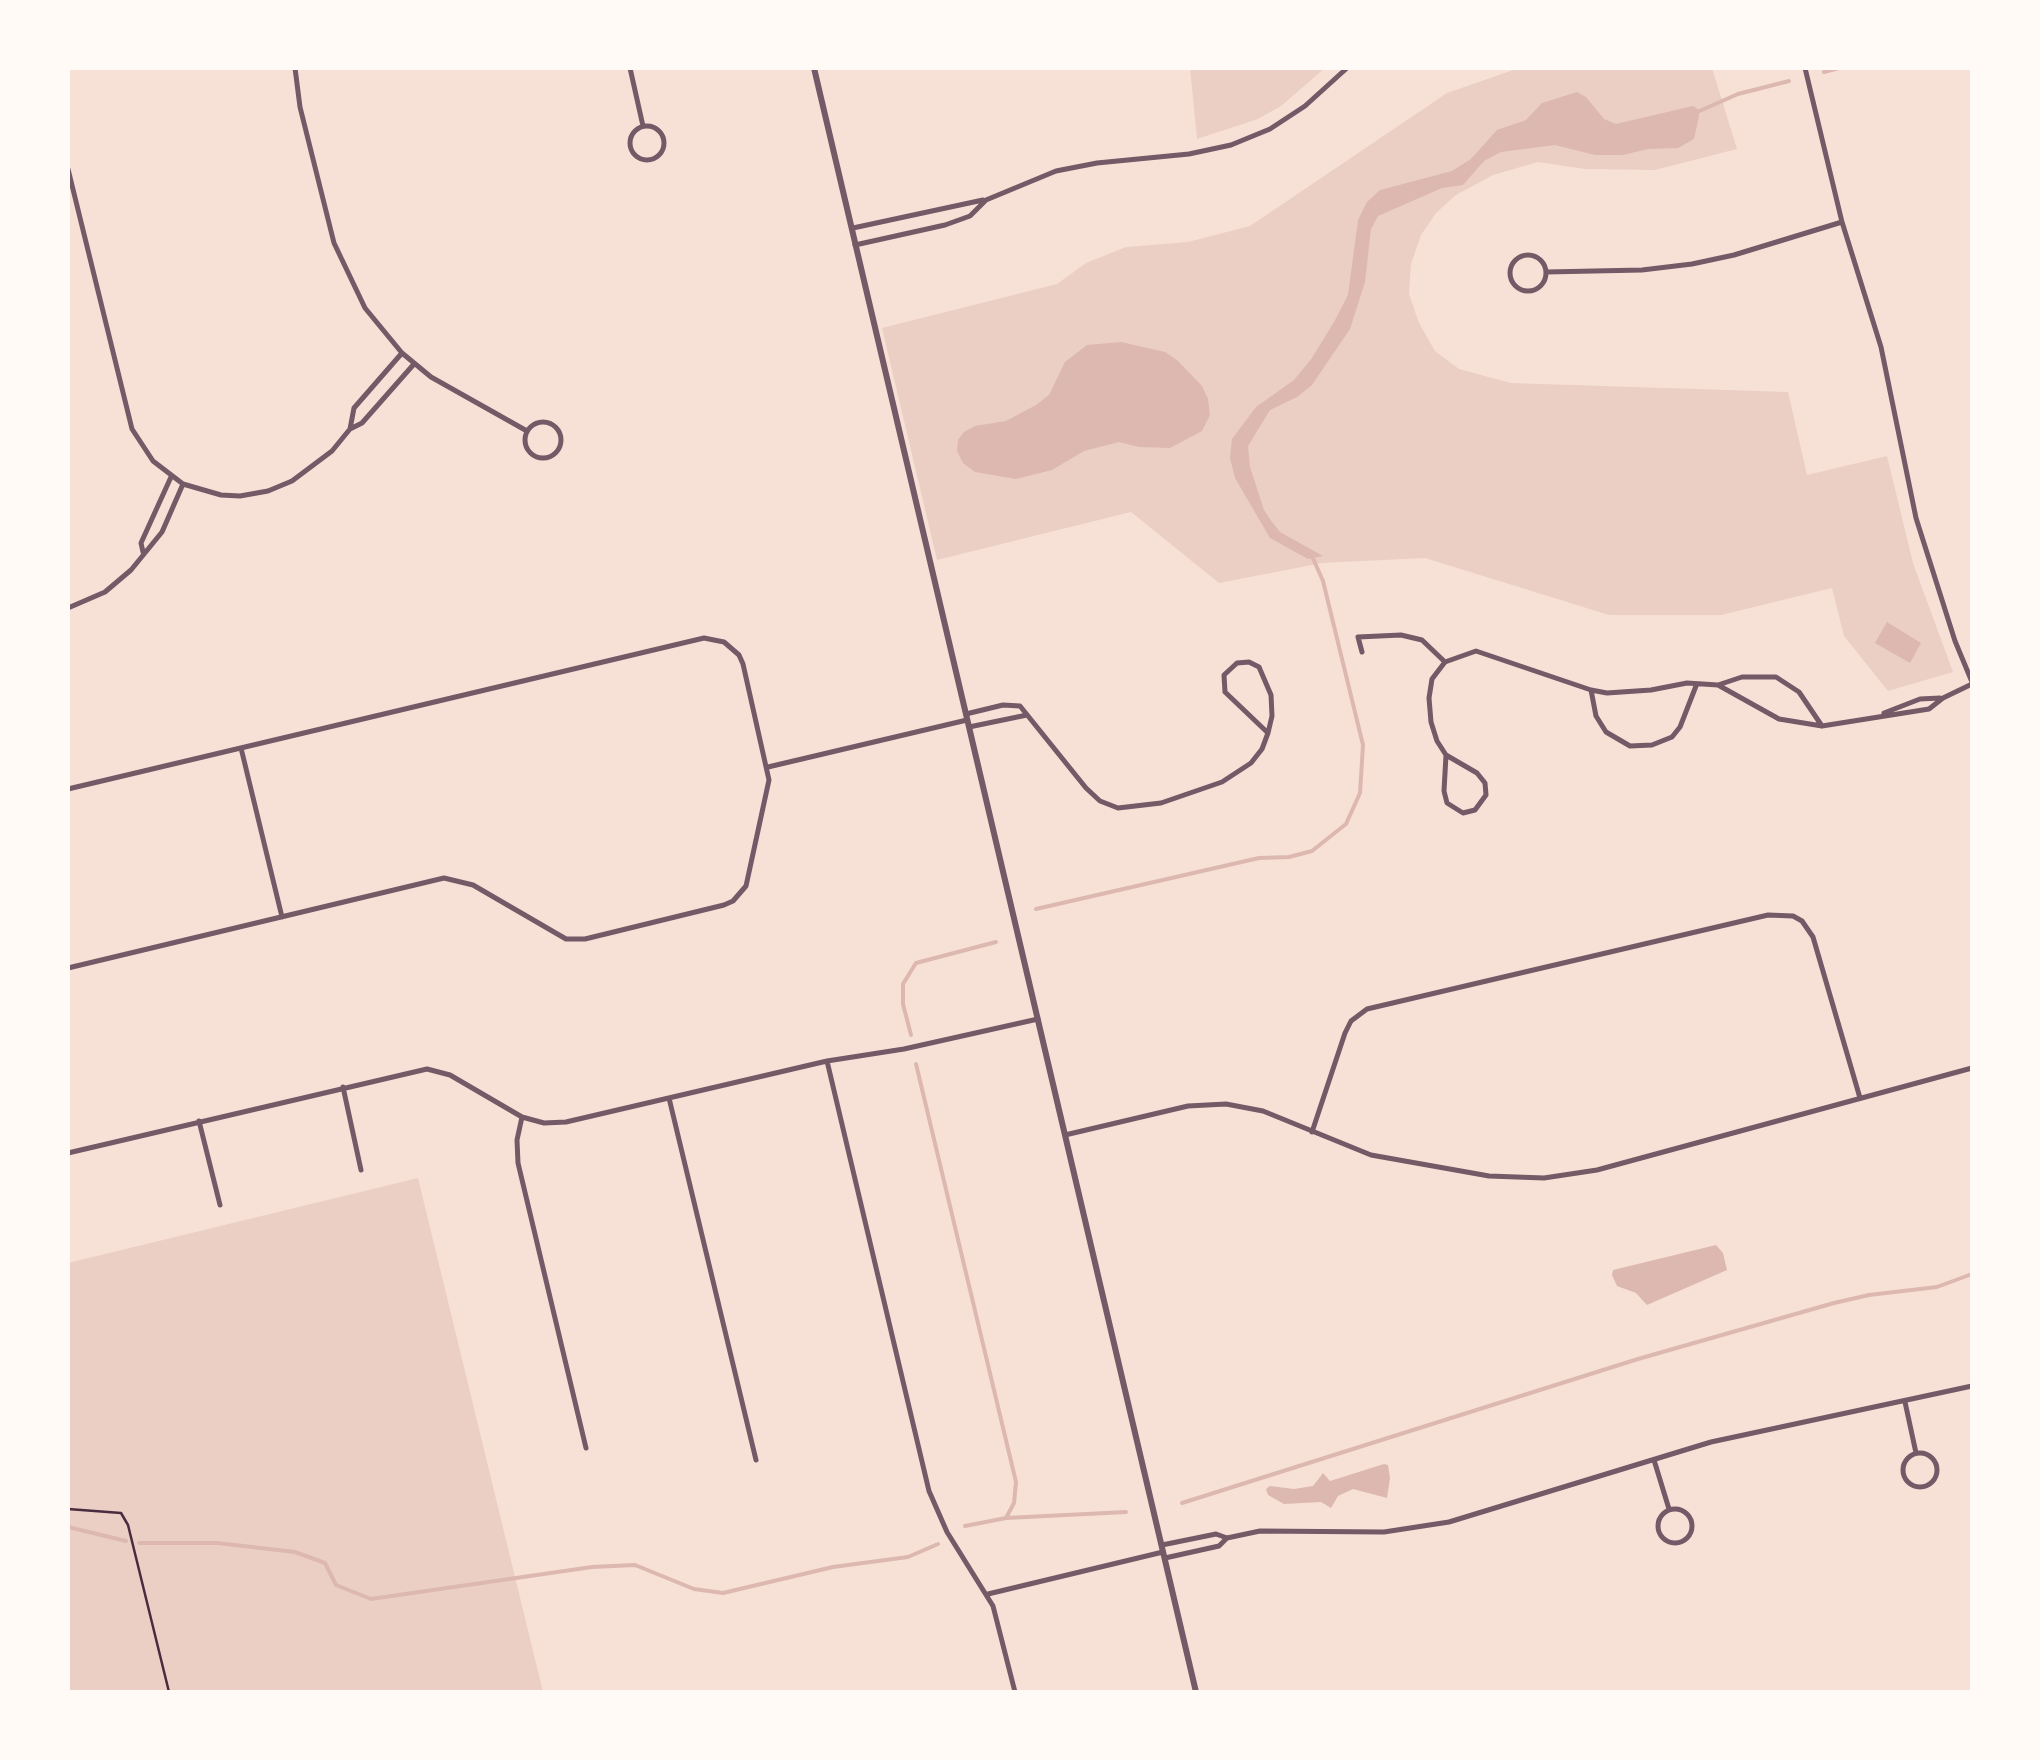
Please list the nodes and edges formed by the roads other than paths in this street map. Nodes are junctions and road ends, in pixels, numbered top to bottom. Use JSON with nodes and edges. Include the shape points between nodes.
{"nodes":[{"id":1,"x":295,"y":68,"type":"edge"},
{"id":2,"x":630,"y":68,"type":"edge"},
{"id":3,"x":814,"y":68,"type":"edge"},
{"id":4,"x":1347,"y":68,"type":"edge"},
{"id":5,"x":1805,"y":68,"type":"edge"},
{"id":6,"x":643,"y":126,"type":"junction"},
{"id":7,"x":68,"y":169,"type":"edge"},
{"id":8,"x":986,"y":200,"type":"junction"},
{"id":9,"x":1842,"y":222,"type":"junction"},
{"id":10,"x":851,"y":228,"type":"junction"},
{"id":11,"x":855,"y":245,"type":"junction"},
{"id":12,"x":1546,"y":272,"type":"junction"},
{"id":13,"x":402,"y":354,"type":"junction"},
{"id":14,"x":414,"y":364,"type":"junction"},
{"id":15,"x":350,"y":429,"type":"junction"},
{"id":16,"x":528,"y":431,"type":"junction"},
{"id":17,"x":171,"y":477,"type":"junction"},
{"id":18,"x":183,"y":484,"type":"junction"},
{"id":19,"x":143,"y":552,"type":"junction"},
{"id":20,"x":68,"y":608,"type":"edge"},
{"id":21,"x":1362,"y":652,"type":"dead end"},
{"id":22,"x":1445,"y":662,"type":"junction"},
{"id":23,"x":1972,"y":684,"type":"edge"},
{"id":24,"x":1718,"y":685,"type":"junction"},
{"id":25,"x":1696,"y":686,"type":"junction"},
{"id":26,"x":1591,"y":690,"type":"junction"},
{"id":27,"x":1943,"y":698,"type":"junction"},
{"id":28,"x":1027,"y":715,"type":"junction"},
{"id":29,"x":1878,"y":716,"type":"junction"},
{"id":30,"x":967,"y":720,"type":"junction"},
{"id":31,"x":1822,"y":726,"type":"junction"},
{"id":32,"x":1268,"y":734,"type":"junction"},
{"id":33,"x":241,"y":748,"type":"junction"},
{"id":34,"x":1446,"y":755,"type":"junction"},
{"id":35,"x":768,"y":767,"type":"junction"},
{"id":36,"x":68,"y":789,"type":"edge"},
{"id":37,"x":282,"y":917,"type":"junction"},
{"id":38,"x":68,"y":968,"type":"edge"},
{"id":39,"x":1038,"y":1018,"type":"junction"},
{"id":40,"x":827,"y":1061,"type":"junction"},
{"id":41,"x":1972,"y":1068,"type":"edge"},
{"id":42,"x":343,"y":1087,"type":"junction"},
{"id":43,"x":669,"y":1098,"type":"junction"},
{"id":44,"x":1860,"y":1098,"type":"junction"},
{"id":45,"x":522,"y":1117,"type":"junction"},
{"id":46,"x":200,"y":1121,"type":"junction"},
{"id":47,"x":1312,"y":1132,"type":"junction"},
{"id":48,"x":1065,"y":1135,"type":"junction"},
{"id":49,"x":68,"y":1153,"type":"edge"},
{"id":50,"x":362,"y":1170,"type":"dead end"},
{"id":51,"x":220,"y":1205,"type":"dead end"},
{"id":52,"x":1972,"y":1386,"type":"edge"},
{"id":53,"x":1904,"y":1402,"type":"junction"},
{"id":54,"x":586,"y":1448,"type":"dead end"},
{"id":55,"x":1916,"y":1453,"type":"junction"},
{"id":56,"x":1654,"y":1459,"type":"junction"},
{"id":57,"x":756,"y":1460,"type":"dead end"},
{"id":58,"x":1670,"y":1509,"type":"junction"},
{"id":59,"x":1227,"y":1538,"type":"junction"},
{"id":60,"x":1163,"y":1552,"type":"junction"},
{"id":61,"x":988,"y":1594,"type":"junction"},
{"id":62,"x":1015,"y":1692,"type":"edge"},
{"id":63,"x":1196,"y":1692,"type":"edge"}],
"edges":[{"from":1,"to":13,"type":"street","via":[[334,243],[365,308]]},
{"from":2,"to":6,"type":"street"},
{"from":3,"to":10,"type":"street"},
{"from":4,"to":8,"type":"street","via":[[1305,106],[1230,145],[1056,171]]},
{"from":5,"to":9,"type":"street"},
{"from":6,"to":6,"type":"street","via":[[632,134],[630,148],[638,159],[652,160],[664,141],[657,129]]},
{"from":7,"to":17,"type":"street","via":[[126,411],[141,446]]},
{"from":8,"to":10,"type":"street"},
{"from":8,"to":11,"type":"street","via":[[970,216],[945,225]]},
{"from":9,"to":12,"type":"street","via":[[1692,264]]},
{"from":9,"to":23,"type":"street","via":[[1881,347],[1926,554]]},
{"from":10,"to":11,"type":"street"},
{"from":11,"to":30,"type":"street"},
{"from":12,"to":12,"type":"street","via":[[1530,255],[1511,270],[1518,288],[1531,291]]},
{"from":13,"to":14,"type":"street"},
{"from":13,"to":15,"type":"street","via":[[354,408]]},
{"from":14,"to":15,"type":"street"},
{"from":14,"to":16,"type":"street"},
{"from":15,"to":18,"type":"street","via":[[313,468],[268,490],[221,495]]},
{"from":16,"to":16,"type":"street","via":[[526,444],[535,456],[559,447],[552,424],[538,422]]},
{"from":17,"to":18,"type":"street"},
{"from":17,"to":19,"type":"street","via":[[141,543]]},
{"from":18,"to":19,"type":"street","via":[[162,532]]},
{"from":19,"to":20,"type":"street","via":[[114,585]]},
{"from":21,"to":22,"type":"street","via":[[1358,637],[1401,635],[1422,640]]},
{"from":22,"to":26,"type":"street","via":[[1476,651]]},
{"from":22,"to":34,"type":"street","via":[[1429,698]]},
{"from":23,"to":27,"type":"street"},
{"from":24,"to":25,"type":"street"},
{"from":24,"to":31,"type":"street","via":[[1780,719]]},
{"from":24,"to":31,"type":"street","via":[[1742,676],[1776,677],[1800,692]]},
{"from":25,"to":26,"type":"street"},
{"from":25,"to":26,"type":"street","via":[[1672,736],[1641,746],[1606,732]]},
{"from":27,"to":29,"type":"street"},
{"from":27,"to":29,"type":"street","via":[[1929,709]]},
{"from":28,"to":30,"type":"street"},
{"from":28,"to":30,"type":"street","via":[[1012,704]]},
{"from":28,"to":32,"type":"street","via":[[1086,788],[1118,808],[1161,803],[1236,775]]},
{"from":29,"to":31,"type":"street"},
{"from":30,"to":35,"type":"street"},
{"from":30,"to":39,"type":"street"},
{"from":32,"to":32,"type":"street","via":[[1266,679],[1254,664],[1237,663],[1224,675],[1225,692]]},
{"from":33,"to":35,"type":"street","via":[[704,638],[724,642],[739,655]]},
{"from":33,"to":36,"type":"street"},
{"from":33,"to":37,"type":"street"},
{"from":34,"to":34,"type":"street","via":[[1447,803],[1463,813],[1476,810],[1484,802],[1485,783]]},
{"from":35,"to":37,"type":"street","via":[[749,877],[741,894],[724,905],[566,939],[452,878]]},
{"from":37,"to":38,"type":"street"},
{"from":39,"to":40,"type":"street"},
{"from":39,"to":48,"type":"street"},
{"from":40,"to":43,"type":"street"},
{"from":40,"to":61,"type":"street","via":[[930,1491],[947,1532]]},
{"from":41,"to":44,"type":"street"},
{"from":42,"to":45,"type":"street","via":[[417,1069],[441,1071]]},
{"from":42,"to":46,"type":"street"},
{"from":42,"to":50,"type":"street"},
{"from":43,"to":45,"type":"street","via":[[566,1122]]},
{"from":43,"to":57,"type":"street"},
{"from":44,"to":47,"type":"street","via":[[1597,1170],[1544,1178],[1489,1176],[1371,1155]]},
{"from":44,"to":47,"type":"street","via":[[1814,937],[1793,916],[1768,915],[1368,1009],[1345,1032]]},
{"from":45,"to":54,"type":"street","via":[[518,1163]]},
{"from":46,"to":49,"type":"street"},
{"from":46,"to":51,"type":"street"},
{"from":47,"to":48,"type":"street","via":[[1263,1111],[1214,1104]]},
{"from":48,"to":60,"type":"street"},
{"from":52,"to":53,"type":"street"},
{"from":53,"to":55,"type":"street"},
{"from":53,"to":56,"type":"street","via":[[1767,1428]]},
{"from":55,"to":55,"type":"street","via":[[1904,1462],[1903,1476],[1913,1486],[1927,1486],[1936,1475],[1934,1461]]},
{"from":56,"to":58,"type":"street"},
{"from":56,"to":59,"type":"street","via":[[1449,1522],[1384,1532],[1260,1531]]},
{"from":58,"to":58,"type":"street","via":[[1658,1528],[1668,1542],[1680,1542],[1692,1524],[1686,1513]]},
{"from":59,"to":60,"type":"street","via":[[1219,1546]]},
{"from":59,"to":60,"type":"street","via":[[1216,1534]]},
{"from":60,"to":61,"type":"street"},
{"from":60,"to":63,"type":"street"},
{"from":61,"to":62,"type":"street"}]}
